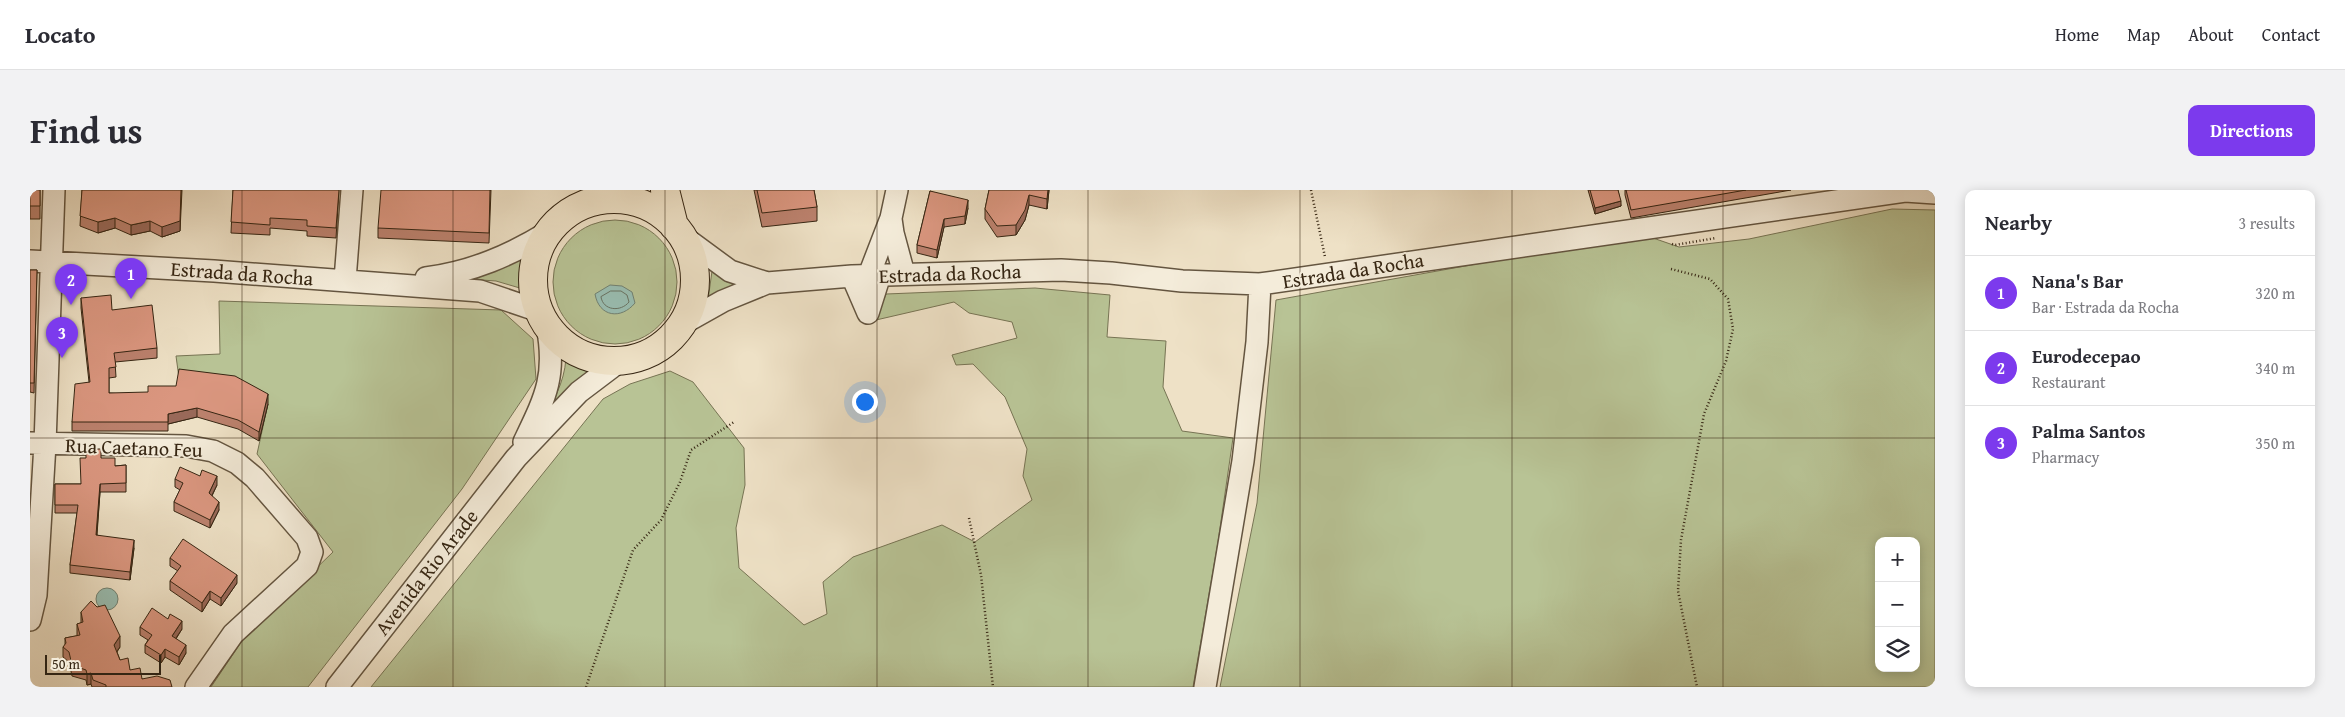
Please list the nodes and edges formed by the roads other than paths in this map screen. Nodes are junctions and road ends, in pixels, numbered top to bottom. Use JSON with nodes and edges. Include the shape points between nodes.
{"nodes":[{"id":1,"x":54,"y":190,"type":"edge"},
{"id":2,"x":352,"y":190,"type":"edge"},
{"id":3,"x":581,"y":190,"type":"edge"},
{"id":4,"x":665,"y":190,"type":"edge"},
{"id":5,"x":897,"y":190,"type":"edge"},
{"id":6,"x":1935,"y":193,"type":"edge"},
{"id":7,"x":891,"y":218,"type":"junction"},
{"id":8,"x":556,"y":224,"type":"junction"},
{"id":9,"x":677,"y":231,"type":"junction"},
{"id":10,"x":30,"y":261,"type":"edge"},
{"id":11,"x":52,"y":263,"type":"junction"},
{"id":12,"x":904,"y":274,"type":"junction"},
{"id":13,"x":867,"y":276,"type":"junction"},
{"id":14,"x":345,"y":280,"type":"junction"},
{"id":15,"x":393,"y":283,"type":"junction"},
{"id":16,"x":767,"y":283,"type":"junction"},
{"id":17,"x":1260,"y":284,"type":"junction"},
{"id":18,"x":543,"y":318,"type":"junction"},
{"id":19,"x":682,"y":324,"type":"junction"},
{"id":20,"x":620,"y":361,"type":"junction"},
{"id":21,"x":38,"y":443,"type":"edge"},
{"id":22,"x":516,"y":458,"type":"junction"},
{"id":23,"x":30,"y":620,"type":"edge"},
{"id":24,"x":196,"y":687,"type":"edge"},
{"id":25,"x":337,"y":687,"type":"edge"},
{"id":26,"x":1206,"y":687,"type":"edge"}],
"edges":[{"from":1,"to":11,"type":"street"},
{"from":2,"to":14,"type":"street"},
{"from":3,"to":8,"type":"main road"},
{"from":4,"to":9,"type":"main road"},
{"from":5,"to":7,"type":"street"},
{"from":6,"to":17,"type":"street","name":"Estrada da Rocha","via":[[1905,190]]},
{"from":7,"to":12,"type":"street"},
{"from":7,"to":13,"type":"street"},
{"from":8,"to":9,"type":"main road","via":[[589,203],[620,200],[649,208]]},
{"from":8,"to":15,"type":"street","name":"Estrada da Rocha","via":[[524,247],[476,268]]},
{"from":8,"to":18,"type":"main road","via":[[536,261],[535,294]]},
{"from":9,"to":16,"type":"street","name":"Estrada da Rocha","via":[[730,271]]},
{"from":9,"to":19,"type":"main road","via":[[689,250],[695,283],[693,300]]},
{"from":10,"to":11,"type":"street","name":"Estrada da Rocha"},
{"from":11,"to":14,"type":"street","name":"Estrada da Rocha"},
{"from":11,"to":21,"type":"street","via":[[50,367]]},
{"from":12,"to":13,"type":"street","name":"Estrada da Rocha"},
{"from":12,"to":17,"type":"street","name":"Estrada da Rocha","via":[[1061,270]]},
{"from":13,"to":16,"type":"street","name":"Estrada da Rocha"},
{"from":14,"to":15,"type":"street","name":"Estrada da Rocha"},
{"from":15,"to":18,"type":"street","name":"Estrada da Rocha","via":[[480,291]]},
{"from":16,"to":19,"type":"street","name":"Estrada da Rocha","via":[[723,301]]},
{"from":17,"to":26,"type":"street","via":[[1257,342],[1243,461]]},
{"from":18,"to":20,"type":"main road","via":[[565,344],[587,357]]},
{"from":18,"to":22,"type":"street","via":[[552,362],[549,383]]},
{"from":19,"to":20,"type":"main road","via":[[652,352]]},
{"from":20,"to":22,"type":"street","via":[[579,392]]},
{"from":21,"to":23,"type":"street","via":[[36,595]]},
{"from":21,"to":24,"type":"street","name":"Rua Caetano Feu","via":[[186,446],[213,451],[226,456],[255,478],[311,545],[311,559],[307,566],[233,634]]},
{"from":22,"to":25,"type":"street","name":"Avenida Rio Arade"}]}
